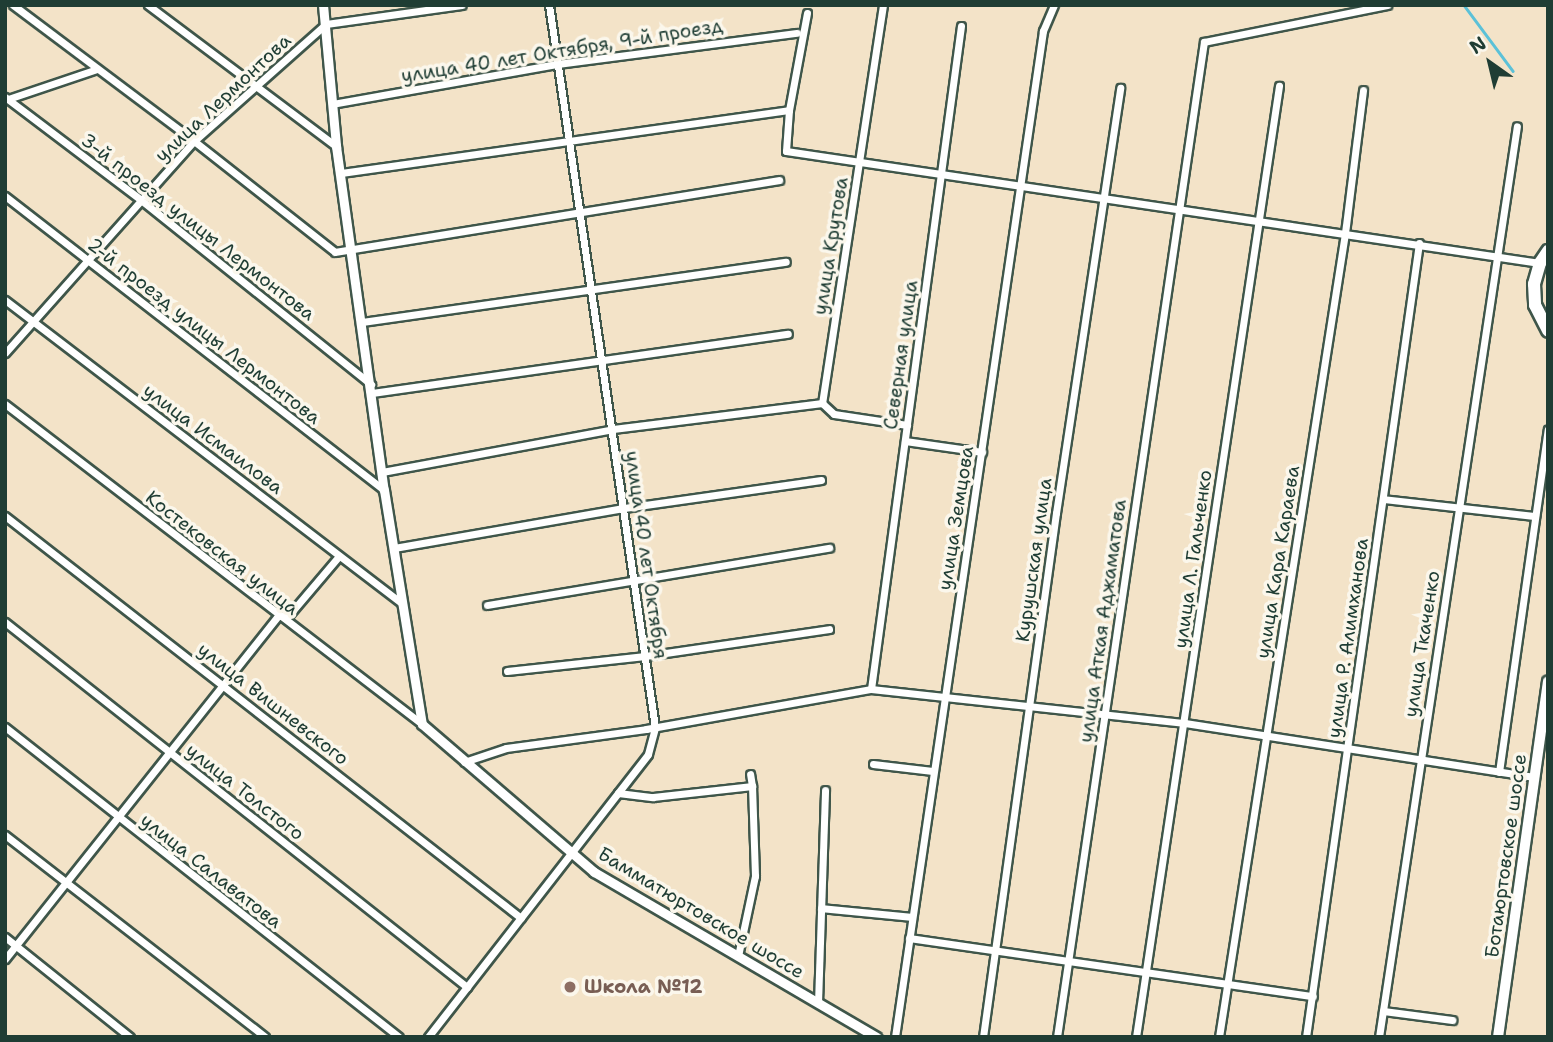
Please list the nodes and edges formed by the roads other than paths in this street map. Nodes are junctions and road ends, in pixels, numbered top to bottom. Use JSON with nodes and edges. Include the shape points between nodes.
{"nodes":[{"id":1,"x":13,"y":5,"type":"edge"},
{"id":2,"x":148,"y":5,"type":"edge"},
{"id":3,"x":323,"y":5,"type":"edge"},
{"id":4,"x":462,"y":5,"type":"edge"},
{"id":5,"x":549,"y":5,"type":"edge"},
{"id":6,"x":883,"y":5,"type":"edge"},
{"id":7,"x":1054,"y":5,"type":"edge"},
{"id":8,"x":1387,"y":5,"type":"edge"},
{"id":9,"x":807,"y":13,"type":"dead end"},
{"id":10,"x":326,"y":24,"type":"junction"},
{"id":11,"x":961,"y":26,"type":"dead end"},
{"id":12,"x":797,"y":33,"type":"dead end"},
{"id":13,"x":557,"y":64,"type":"junction"},
{"id":14,"x":97,"y":69,"type":"junction"},
{"id":15,"x":1279,"y":86,"type":"dead end"},
{"id":16,"x":255,"y":87,"type":"junction"},
{"id":17,"x":1120,"y":88,"type":"dead end"},
{"id":18,"x":1363,"y":90,"type":"dead end"},
{"id":19,"x":7,"y":98,"type":"edge"},
{"id":20,"x":332,"y":104,"type":"junction"},
{"id":21,"x":789,"y":110,"type":"junction"},
{"id":22,"x":1517,"y":127,"type":"dead end"},
{"id":23,"x":194,"y":141,"type":"junction"},
{"id":24,"x":569,"y":143,"type":"junction"},
{"id":25,"x":336,"y":146,"type":"junction"},
{"id":26,"x":860,"y":164,"type":"junction"},
{"id":27,"x":341,"y":173,"type":"junction"},
{"id":28,"x":941,"y":174,"type":"junction"},
{"id":29,"x":779,"y":180,"type":"dead end"},
{"id":30,"x":1020,"y":187,"type":"junction"},
{"id":31,"x":5,"y":196,"type":"edge"},
{"id":32,"x":1104,"y":198,"type":"junction"},
{"id":33,"x":141,"y":200,"type":"junction"},
{"id":34,"x":580,"y":211,"type":"junction"},
{"id":35,"x":1180,"y":211,"type":"junction"},
{"id":36,"x":1259,"y":219,"type":"junction"},
{"id":37,"x":1345,"y":233,"type":"junction"},
{"id":38,"x":1419,"y":243,"type":"junction"},
{"id":39,"x":352,"y":251,"type":"junction"},
{"id":40,"x":1548,"y":251,"type":"edge"},
{"id":41,"x":1496,"y":257,"type":"junction"},
{"id":42,"x":88,"y":260,"type":"junction"},
{"id":43,"x":786,"y":261,"type":"dead end"},
{"id":44,"x":1540,"y":263,"type":"junction"},
{"id":45,"x":591,"y":288,"type":"junction"},
{"id":46,"x":5,"y":300,"type":"edge"},
{"id":47,"x":33,"y":321,"type":"junction"},
{"id":48,"x":362,"y":322,"type":"junction"},
{"id":49,"x":1548,"y":331,"type":"edge"},
{"id":50,"x":788,"y":334,"type":"dead end"},
{"id":51,"x":5,"y":353,"type":"edge"},
{"id":52,"x":600,"y":359,"type":"junction"},
{"id":53,"x":371,"y":388,"type":"junction"},
{"id":54,"x":822,"y":403,"type":"junction"},
{"id":55,"x":5,"y":404,"type":"edge"},
{"id":56,"x":907,"y":425,"type":"junction"},
{"id":57,"x":613,"y":429,"type":"junction"},
{"id":58,"x":1548,"y":429,"type":"edge"},
{"id":59,"x":905,"y":441,"type":"junction"},
{"id":60,"x":982,"y":453,"type":"junction"},
{"id":61,"x":382,"y":472,"type":"junction"},
{"id":62,"x":821,"y":480,"type":"dead end"},
{"id":63,"x":384,"y":490,"type":"junction"},
{"id":64,"x":1383,"y":499,"type":"junction"},
{"id":65,"x":624,"y":508,"type":"junction"},
{"id":66,"x":1458,"y":508,"type":"junction"},
{"id":67,"x":5,"y":516,"type":"edge"},
{"id":68,"x":1535,"y":516,"type":"junction"},
{"id":69,"x":394,"y":548,"type":"junction"},
{"id":70,"x":829,"y":548,"type":"dead end"},
{"id":71,"x":339,"y":555,"type":"junction"},
{"id":72,"x":635,"y":582,"type":"junction"},
{"id":73,"x":402,"y":603,"type":"junction"},
{"id":74,"x":487,"y":605,"type":"dead end"},
{"id":75,"x":278,"y":616,"type":"junction"},
{"id":76,"x":5,"y":622,"type":"edge"},
{"id":77,"x":829,"y":629,"type":"dead end"},
{"id":78,"x":645,"y":656,"type":"junction"},
{"id":79,"x":507,"y":671,"type":"dead end"},
{"id":80,"x":1548,"y":681,"type":"edge"},
{"id":81,"x":222,"y":685,"type":"junction"},
{"id":82,"x":871,"y":689,"type":"junction"},
{"id":83,"x":1547,"y":695,"type":"edge"},
{"id":84,"x":945,"y":697,"type":"junction"},
{"id":85,"x":1029,"y":707,"type":"junction"},
{"id":86,"x":1105,"y":714,"type":"junction"},
{"id":87,"x":1185,"y":723,"type":"junction"},
{"id":88,"x":422,"y":724,"type":"junction"},
{"id":89,"x":5,"y":727,"type":"edge"},
{"id":90,"x":655,"y":727,"type":"junction"},
{"id":91,"x":1267,"y":735,"type":"junction"},
{"id":92,"x":1348,"y":749,"type":"junction"},
{"id":93,"x":168,"y":752,"type":"junction"},
{"id":94,"x":1421,"y":759,"type":"junction"},
{"id":95,"x":464,"y":762,"type":"junction"},
{"id":96,"x":873,"y":764,"type":"dead end"},
{"id":97,"x":933,"y":771,"type":"junction"},
{"id":98,"x":1499,"y":772,"type":"junction"},
{"id":99,"x":751,"y":774,"type":"dead end"},
{"id":100,"x":1534,"y":777,"type":"junction"},
{"id":101,"x":752,"y":786,"type":"junction"},
{"id":102,"x":825,"y":790,"type":"dead end"},
{"id":103,"x":618,"y":793,"type":"junction"},
{"id":104,"x":116,"y":817,"type":"junction"},
{"id":105,"x":5,"y":835,"type":"edge"},
{"id":106,"x":572,"y":853,"type":"junction"},
{"id":107,"x":66,"y":882,"type":"junction"},
{"id":108,"x":821,"y":908,"type":"junction"},
{"id":109,"x":912,"y":917,"type":"junction"},
{"id":110,"x":521,"y":918,"type":"junction"},
{"id":111,"x":5,"y":937,"type":"edge"},
{"id":112,"x":909,"y":938,"type":"junction"},
{"id":113,"x":16,"y":945,"type":"junction"},
{"id":114,"x":996,"y":951,"type":"junction"},
{"id":115,"x":738,"y":956,"type":"junction"},
{"id":116,"x":5,"y":959,"type":"edge"},
{"id":117,"x":1068,"y":961,"type":"junction"},
{"id":118,"x":1148,"y":973,"type":"junction"},
{"id":119,"x":1228,"y":984,"type":"junction"},
{"id":120,"x":467,"y":987,"type":"junction"},
{"id":121,"x":1313,"y":996,"type":"junction"},
{"id":122,"x":818,"y":1003,"type":"junction"},
{"id":123,"x":1383,"y":1012,"type":"junction"},
{"id":124,"x":1452,"y":1020,"type":"dead end"},
{"id":125,"x":130,"y":1037,"type":"edge"},
{"id":126,"x":265,"y":1037,"type":"edge"},
{"id":127,"x":400,"y":1037,"type":"edge"},
{"id":128,"x":428,"y":1037,"type":"edge"},
{"id":129,"x":876,"y":1037,"type":"edge"},
{"id":130,"x":895,"y":1037,"type":"edge"},
{"id":131,"x":983,"y":1037,"type":"edge"},
{"id":132,"x":1057,"y":1037,"type":"edge"},
{"id":133,"x":1136,"y":1037,"type":"edge"},
{"id":134,"x":1219,"y":1037,"type":"edge"},
{"id":135,"x":1306,"y":1037,"type":"edge"},
{"id":136,"x":1379,"y":1037,"type":"edge"},
{"id":137,"x":1498,"y":1037,"type":"edge"}],
"edges":[{"from":1,"to":14,"type":"street"},
{"from":2,"to":16,"type":"street"},
{"from":3,"to":10,"type":"street"},
{"from":4,"to":10,"type":"street"},
{"from":5,"to":13,"type":"street","name":"улица 40 лет Октября"},
{"from":6,"to":26,"type":"street","name":"улица Крутова"},
{"from":7,"to":30,"type":"street","name":"улица Земцова","via":[[1043,31]]},
{"from":8,"to":35,"type":"street","name":"улица Аткая Аджаматова","via":[[1204,42]]},
{"from":9,"to":21,"type":"street"},
{"from":10,"to":16,"type":"street","name":"улица Лермонтова"},
{"from":10,"to":20,"type":"street"},
{"from":11,"to":28,"type":"street","name":"Северная улица"},
{"from":12,"to":13,"type":"street","name":"улица 40 лет Октября, 9-й проезд"},
{"from":13,"to":20,"type":"street","name":"улица 40 лет Октября, 9-й проезд"},
{"from":13,"to":24,"type":"street","name":"улица 40 лет Октября"},
{"from":14,"to":19,"type":"street"},
{"from":14,"to":23,"type":"street"},
{"from":15,"to":36,"type":"street","name":"улица Л. Гальченко"},
{"from":16,"to":23,"type":"street","name":"улица Лермонтова"},
{"from":16,"to":25,"type":"street"},
{"from":17,"to":32,"type":"street","name":"Курушская улица"},
{"from":18,"to":37,"type":"street","name":"улица Кара Караева"},
{"from":19,"to":33,"type":"street","name":"3-й проезд улицы Лермонтова"},
{"from":20,"to":25,"type":"street"},
{"from":21,"to":24,"type":"street"},
{"from":21,"to":26,"type":"street","via":[[786,151]]},
{"from":22,"to":41,"type":"street","name":"улица Ткаченко"},
{"from":23,"to":33,"type":"street","name":"улица Лермонтова"},
{"from":23,"to":39,"type":"street","via":[[335,253]]},
{"from":24,"to":27,"type":"street"},
{"from":24,"to":34,"type":"street","name":"улица 40 лет Октября"},
{"from":25,"to":27,"type":"street"},
{"from":26,"to":28,"type":"street"},
{"from":26,"to":54,"type":"street","name":"улица Крутова"},
{"from":27,"to":39,"type":"street"},
{"from":28,"to":30,"type":"street"},
{"from":28,"to":56,"type":"street","name":"Северная улица"},
{"from":29,"to":34,"type":"street"},
{"from":30,"to":32,"type":"street"},
{"from":30,"to":60,"type":"street","name":"улица Земцова"},
{"from":31,"to":42,"type":"street","name":"2-й проезд улицы Лермонтова"},
{"from":32,"to":35,"type":"street"},
{"from":32,"to":85,"type":"street","name":"Курушская улица"},
{"from":33,"to":42,"type":"street","name":"улица Лермонтова"},
{"from":33,"to":53,"type":"street","name":"3-й проезд улицы Лермонтова"},
{"from":34,"to":39,"type":"street"},
{"from":34,"to":45,"type":"street","name":"улица 40 лет Октября"},
{"from":35,"to":36,"type":"street"},
{"from":35,"to":86,"type":"street","name":"улица Аткая Аджаматова"},
{"from":36,"to":37,"type":"street"},
{"from":36,"to":87,"type":"street","name":"улица Л. Гальченко"},
{"from":37,"to":38,"type":"street"},
{"from":37,"to":91,"type":"street","name":"улица Кара Караева"},
{"from":38,"to":41,"type":"street"},
{"from":38,"to":64,"type":"street","name":"улица Р. Алимханова"},
{"from":39,"to":48,"type":"street"},
{"from":40,"to":44,"type":"highway"},
{"from":41,"to":44,"type":"street"},
{"from":41,"to":66,"type":"street","name":"улица Ткаченко"},
{"from":42,"to":47,"type":"street","name":"улица Лермонтова"},
{"from":42,"to":63,"type":"street","name":"2-й проезд улицы Лермонтова"},
{"from":43,"to":45,"type":"street"},
{"from":44,"to":49,"type":"highway","via":[[1535,305]]},
{"from":45,"to":48,"type":"street"},
{"from":45,"to":52,"type":"street","name":"улица 40 лет Октября"},
{"from":46,"to":47,"type":"street","name":"улица Исмаилова"},
{"from":47,"to":51,"type":"street","name":"улица Лермонтова"},
{"from":47,"to":71,"type":"street","name":"улица Исмаилова"},
{"from":48,"to":53,"type":"street"},
{"from":50,"to":52,"type":"street"},
{"from":52,"to":53,"type":"street"},
{"from":52,"to":57,"type":"street","name":"улица 40 лет Октября"},
{"from":53,"to":61,"type":"street"},
{"from":54,"to":56,"type":"street","via":[[834,414]]},
{"from":54,"to":57,"type":"street"},
{"from":55,"to":75,"type":"street","name":"Костековская улица"},
{"from":56,"to":59,"type":"street","name":"Северная улица"},
{"from":57,"to":61,"type":"street"},
{"from":57,"to":65,"type":"street","name":"улица 40 лет Октября"},
{"from":58,"to":68,"type":"street"},
{"from":59,"to":60,"type":"street"},
{"from":59,"to":82,"type":"street","name":"Северная улица"},
{"from":60,"to":84,"type":"street","name":"улица Земцова"},
{"from":61,"to":63,"type":"street"},
{"from":62,"to":65,"type":"street"},
{"from":63,"to":69,"type":"street"},
{"from":64,"to":66,"type":"street"},
{"from":64,"to":92,"type":"street","name":"улица Р. Алимханова"},
{"from":65,"to":69,"type":"street"},
{"from":65,"to":72,"type":"street","name":"улица 40 лет Октября"},
{"from":66,"to":68,"type":"street"},
{"from":66,"to":94,"type":"street","name":"улица Ткаченко"},
{"from":67,"to":81,"type":"street","name":"улица Вишневского"},
{"from":68,"to":98,"type":"street"},
{"from":69,"to":73,"type":"street"},
{"from":70,"to":72,"type":"street"},
{"from":71,"to":73,"type":"street","name":"улица Исмаилова"},
{"from":71,"to":75,"type":"street","via":[[289,615]]},
{"from":72,"to":74,"type":"street"},
{"from":72,"to":78,"type":"street","name":"улица 40 лет Октября"},
{"from":73,"to":88,"type":"street"},
{"from":75,"to":81,"type":"street"},
{"from":75,"to":88,"type":"street","name":"Костековская улица"},
{"from":76,"to":93,"type":"street","name":"улица Толстого"},
{"from":77,"to":78,"type":"street"},
{"from":78,"to":79,"type":"street"},
{"from":78,"to":90,"type":"street","name":"улица 40 лет Октября"},
{"from":80,"to":83,"type":"main road","name":"Ботаюртовское шоссе"},
{"from":81,"to":93,"type":"street"},
{"from":81,"to":110,"type":"street","name":"улица Вишневского"},
{"from":82,"to":84,"type":"street"},
{"from":82,"to":90,"type":"street"},
{"from":83,"to":100,"type":"main road","name":"Ботаюртовское шоссе"},
{"from":84,"to":85,"type":"street"},
{"from":84,"to":97,"type":"street","name":"улица Земцова"},
{"from":85,"to":86,"type":"street"},
{"from":85,"to":114,"type":"street","name":"Курушская улица"},
{"from":86,"to":87,"type":"street"},
{"from":86,"to":117,"type":"street","name":"улица Аткая Аджаматова"},
{"from":87,"to":91,"type":"street"},
{"from":87,"to":118,"type":"street","name":"улица Л. Гальченко"},
{"from":88,"to":95,"type":"street","name":"Бамматюртовское шоссе"},
{"from":89,"to":104,"type":"street","name":"улица Салаватова"},
{"from":90,"to":95,"type":"street","via":[[506,748]]},
{"from":90,"to":103,"type":"street","name":"улица 40 лет Октября","via":[[649,754]]},
{"from":91,"to":92,"type":"street"},
{"from":91,"to":119,"type":"street","name":"улица Кара Караева"},
{"from":92,"to":94,"type":"street"},
{"from":92,"to":121,"type":"street","name":"улица Р. Алимханова"},
{"from":93,"to":104,"type":"street"},
{"from":93,"to":120,"type":"street","name":"улица Толстого"},
{"from":94,"to":98,"type":"street"},
{"from":94,"to":123,"type":"street","name":"улица Ткаченко"},
{"from":95,"to":106,"type":"street","name":"Бамматюртовское шоссе"},
{"from":96,"to":97,"type":"street"},
{"from":97,"to":109,"type":"street","name":"улица Земцова"},
{"from":98,"to":100,"type":"street"},
{"from":99,"to":101,"type":"street"},
{"from":100,"to":137,"type":"main road","name":"Ботаюртовское шоссе"},
{"from":101,"to":103,"type":"street","via":[[653,797]]},
{"from":101,"to":115,"type":"street","via":[[755,876]]},
{"from":102,"to":108,"type":"street"},
{"from":103,"to":106,"type":"street","name":"улица 40 лет Октября"},
{"from":104,"to":107,"type":"street"},
{"from":104,"to":127,"type":"street","name":"улица Салаватова"},
{"from":105,"to":107,"type":"street"},
{"from":106,"to":110,"type":"street","name":"улица 40 лет Октября"},
{"from":106,"to":115,"type":"street","name":"Бамматюртовское шоссе","via":[[594,872]]},
{"from":107,"to":113,"type":"street"},
{"from":107,"to":126,"type":"street"},
{"from":108,"to":109,"type":"street"},
{"from":108,"to":122,"type":"street"},
{"from":109,"to":112,"type":"street","name":"улица Земцова"},
{"from":110,"to":120,"type":"street","name":"улица 40 лет Октября"},
{"from":111,"to":113,"type":"street"},
{"from":112,"to":114,"type":"street"},
{"from":112,"to":130,"type":"street","name":"улица Земцова"},
{"from":113,"to":116,"type":"street"},
{"from":113,"to":125,"type":"street"},
{"from":114,"to":117,"type":"street"},
{"from":114,"to":131,"type":"street","name":"Курушская улица"},
{"from":115,"to":122,"type":"street","name":"Бамматюртовское шоссе"},
{"from":117,"to":118,"type":"street"},
{"from":117,"to":132,"type":"street","name":"улица Аткая Аджаматова"},
{"from":118,"to":119,"type":"street"},
{"from":118,"to":133,"type":"street","name":"улица Л. Гальченко"},
{"from":119,"to":121,"type":"street"},
{"from":119,"to":134,"type":"street","name":"улица Кара Караева"},
{"from":120,"to":128,"type":"street","name":"улица 40 лет Октября"},
{"from":121,"to":135,"type":"street","name":"улица Р. Алимханова"},
{"from":122,"to":129,"type":"street","name":"Бамматюртовское шоссе"},
{"from":123,"to":124,"type":"street"},
{"from":123,"to":136,"type":"street","name":"улица Ткаченко"}]}
